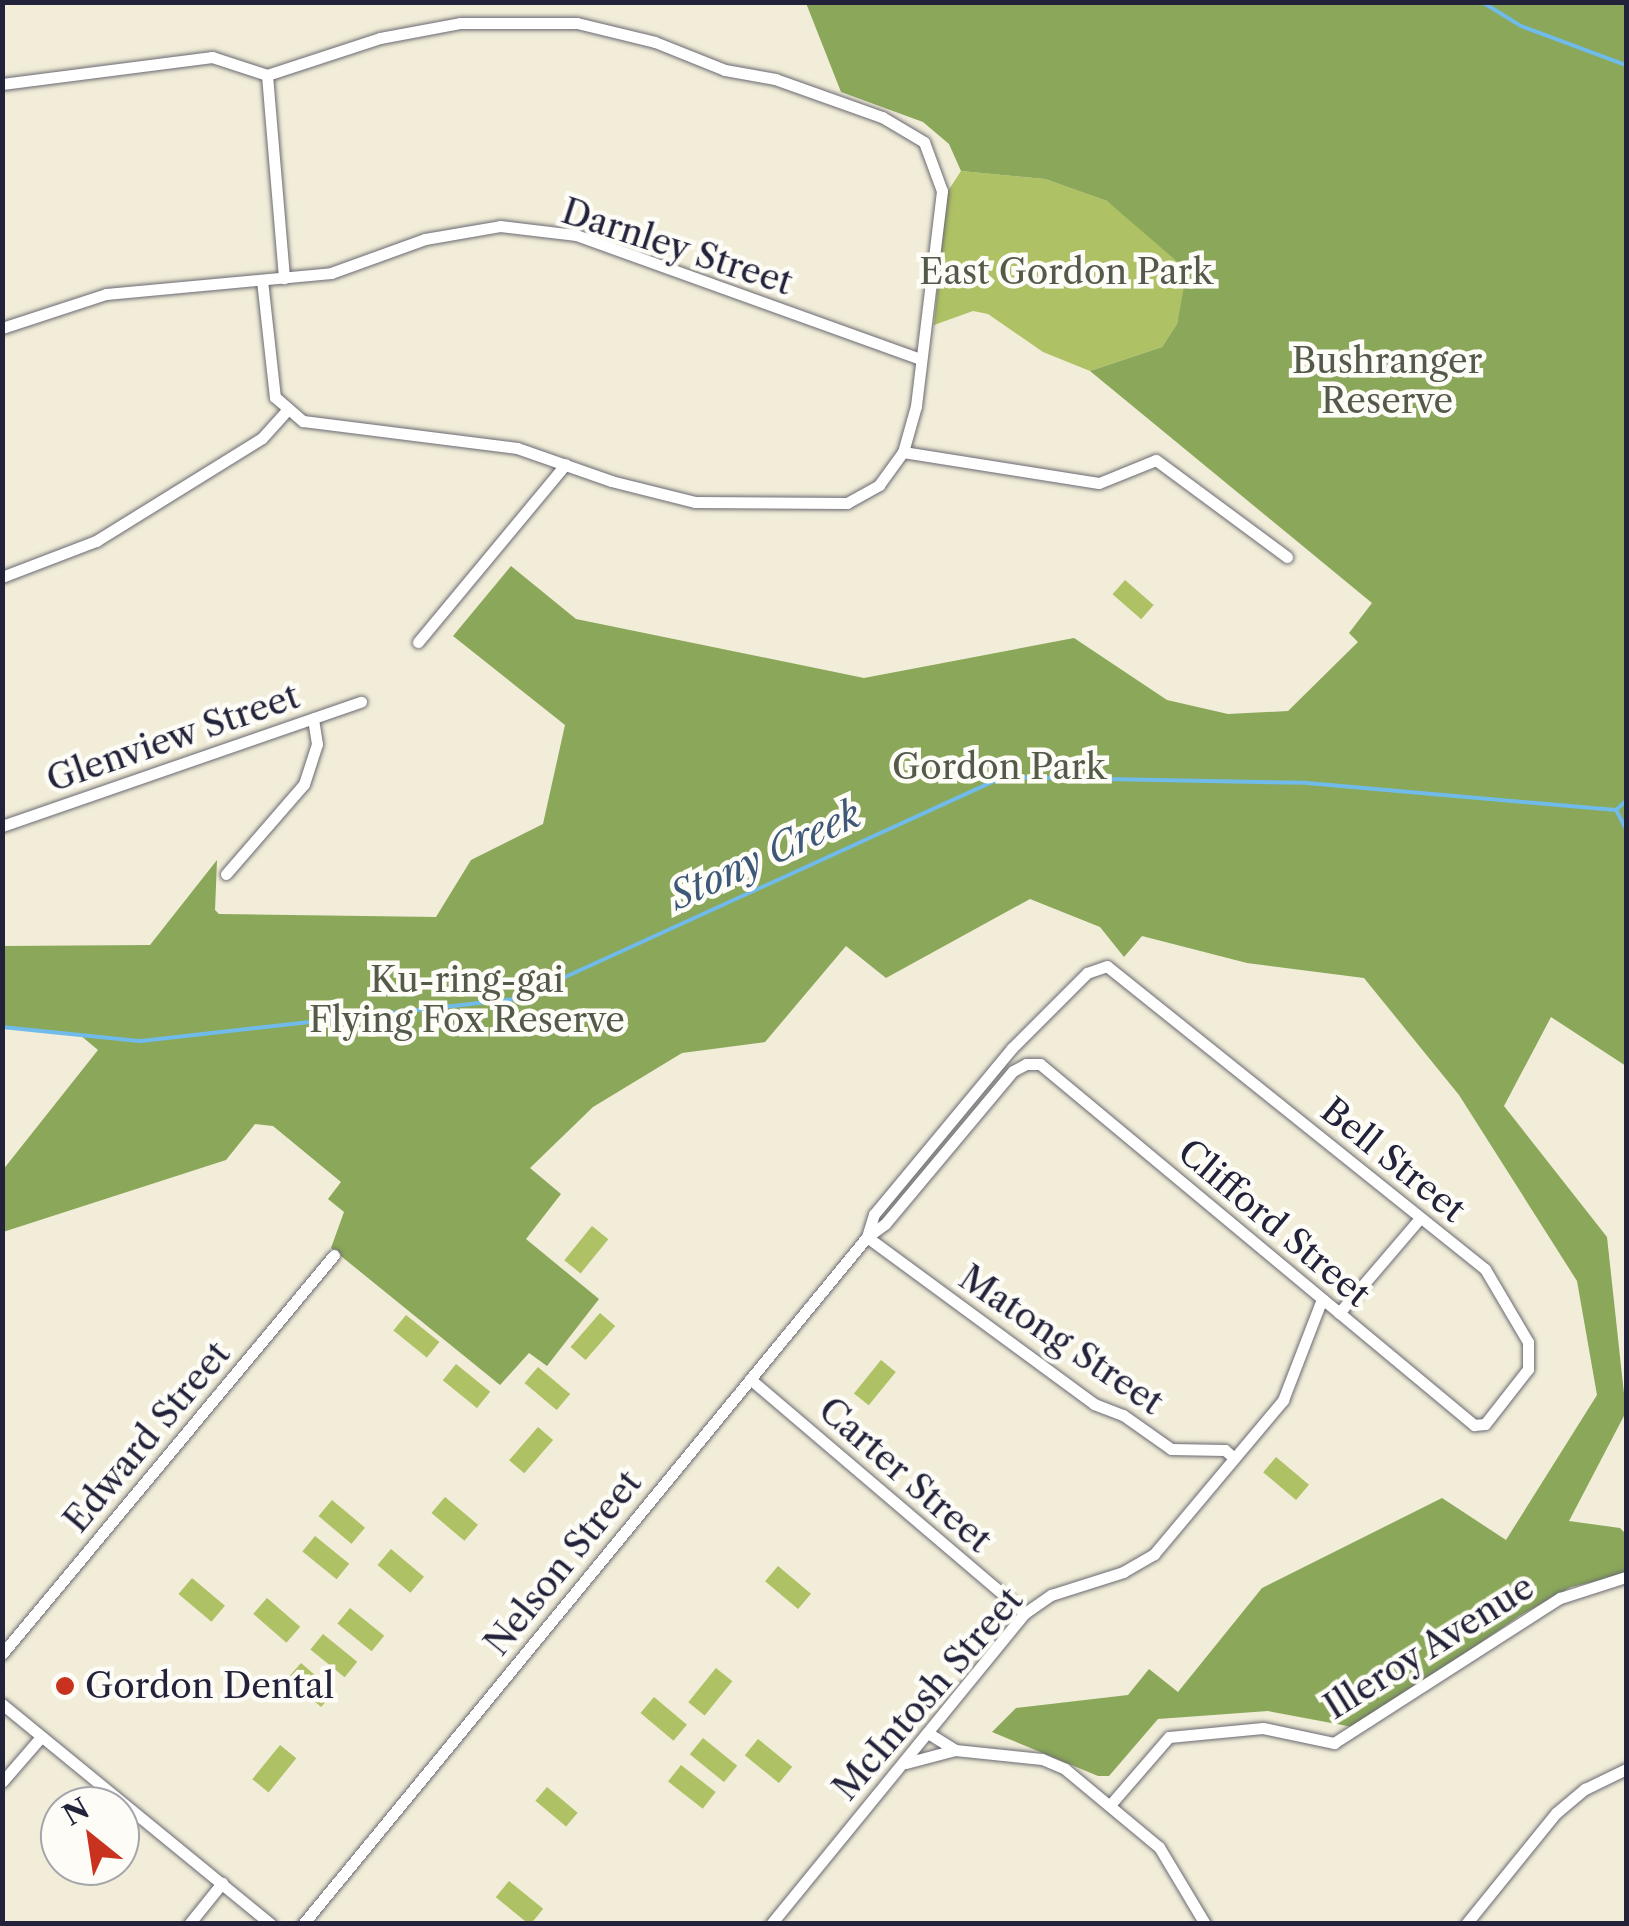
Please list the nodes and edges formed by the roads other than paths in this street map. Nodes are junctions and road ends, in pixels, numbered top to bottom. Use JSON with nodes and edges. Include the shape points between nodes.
{"nodes":[{"id":1,"x":267,"y":76,"type":"junction"},
{"id":2,"x":2,"y":84,"type":"edge"},
{"id":3,"x":284,"y":278,"type":"junction"},
{"id":4,"x":262,"y":280,"type":"junction"},
{"id":5,"x":2,"y":328,"type":"edge"},
{"id":6,"x":920,"y":359,"type":"junction"},
{"id":7,"x":286,"y":410,"type":"junction"},
{"id":8,"x":904,"y":452,"type":"junction"},
{"id":9,"x":566,"y":464,"type":"junction"},
{"id":10,"x":1287,"y":557,"type":"dead end"},
{"id":11,"x":2,"y":577,"type":"edge"},
{"id":12,"x":418,"y":642,"type":"dead end"},
{"id":13,"x":361,"y":702,"type":"dead end"},
{"id":14,"x":313,"y":718,"type":"junction"},
{"id":15,"x":2,"y":826,"type":"edge"},
{"id":16,"x":226,"y":874,"type":"dead end"},
{"id":17,"x":1116,"y":970,"type":"joint"},
{"id":18,"x":1040,"y":1064,"type":"joint"},
{"id":19,"x":1420,"y":1218,"type":"junction"},
{"id":20,"x":867,"y":1237,"type":"junction"},
{"id":21,"x":334,"y":1256,"type":"dead end"},
{"id":22,"x":1322,"y":1299,"type":"junction"},
{"id":23,"x":1339,"y":1313,"type":"junction"},
{"id":24,"x":750,"y":1379,"type":"junction"},
{"id":25,"x":1474,"y":1425,"type":"joint"},
{"id":26,"x":1234,"y":1458,"type":"junction"},
{"id":27,"x":1626,"y":1577,"type":"edge"},
{"id":28,"x":1025,"y":1614,"type":"junction"},
{"id":29,"x":2,"y":1654,"type":"edge"},
{"id":30,"x":2,"y":1704,"type":"edge"},
{"id":31,"x":928,"y":1734,"type":"junction"},
{"id":32,"x":41,"y":1736,"type":"junction"},
{"id":33,"x":955,"y":1750,"type":"junction"},
{"id":34,"x":903,"y":1764,"type":"junction"},
{"id":35,"x":1626,"y":1769,"type":"edge"},
{"id":36,"x":2,"y":1782,"type":"edge"},
{"id":37,"x":1110,"y":1804,"type":"junction"},
{"id":38,"x":222,"y":1884,"type":"junction"},
{"id":39,"x":189,"y":1924,"type":"edge"},
{"id":40,"x":271,"y":1924,"type":"edge"},
{"id":41,"x":302,"y":1924,"type":"edge"},
{"id":42,"x":770,"y":1924,"type":"edge"},
{"id":43,"x":1205,"y":1924,"type":"edge"},
{"id":44,"x":1466,"y":1924,"type":"edge"}],
"edges":[{"from":1,"to":2,"type":"street","via":[[212,57]]},
{"from":1,"to":3,"type":"street"},
{"from":1,"to":6,"type":"street","via":[[380,38],[460,23],[577,24],[655,42],[882,117],[924,142],[942,190]]},
{"from":3,"to":4,"type":"street","name":"Darnley Street"},
{"from":3,"to":6,"type":"street","name":"Darnley Street","via":[[331,273],[425,239],[500,226],[576,236]]},
{"from":4,"to":5,"type":"street","name":"Darnley Street","via":[[106,294]]},
{"from":4,"to":7,"type":"street","via":[[275,398]]},
{"from":6,"to":8,"type":"street"},
{"from":7,"to":9,"type":"street","via":[[352,430],[517,448]]},
{"from":7,"to":11,"type":"street","via":[[262,438],[96,541]]},
{"from":8,"to":9,"type":"street","via":[[879,485],[847,503],[821,506],[694,502]]},
{"from":8,"to":10,"type":"street","via":[[1100,483],[1156,460]]},
{"from":9,"to":12,"type":"street"},
{"from":13,"to":14,"type":"street","name":"Glenview Street"},
{"from":14,"to":15,"type":"street","name":"Glenview Street"},
{"from":14,"to":16,"type":"street","via":[[317,744],[304,784]]},
{"from":17,"to":19,"type":"street","name":"Bell Street"},
{"from":17,"to":20,"type":"street","name":"Nelson Street","via":[[1087,972],[1012,1048],[874,1214]]},
{"from":18,"to":20,"type":"street","name":"Nelson Street","via":[[1013,1072]]},
{"from":18,"to":22,"type":"street","name":"Clifford Street"},
{"from":19,"to":23,"type":"street"},
{"from":19,"to":25,"type":"street","name":"Bell Street","via":[[1486,1269],[1528,1342],[1522,1381],[1485,1424]]},
{"from":20,"to":24,"type":"street","name":"Nelson Street"},
{"from":20,"to":26,"type":"street","name":"Matong Street","via":[[1094,1404],[1171,1449],[1224,1450]]},
{"from":21,"to":29,"type":"street","name":"Edward Street"},
{"from":22,"to":23,"type":"street","name":"Clifford Street"},
{"from":22,"to":26,"type":"street","name":"McIntosh Street","via":[[1283,1400]]},
{"from":23,"to":25,"type":"street","name":"Clifford Street"},
{"from":24,"to":28,"type":"street","name":"Carter Street"},
{"from":24,"to":41,"type":"street","name":"Nelson Street"},
{"from":26,"to":28,"type":"street","name":"McIntosh Street","via":[[1154,1554],[1123,1572],[1051,1595]]},
{"from":27,"to":37,"type":"street","name":"Illeroy Avenue","via":[[1560,1598],[1334,1743],[1264,1728],[1170,1737]]},
{"from":28,"to":31,"type":"street","name":"McIntosh Street"},
{"from":30,"to":32,"type":"street"},
{"from":31,"to":33,"type":"street"},
{"from":31,"to":34,"type":"street","name":"McIntosh Street"},
{"from":32,"to":36,"type":"street"},
{"from":32,"to":38,"type":"street"},
{"from":33,"to":34,"type":"street"},
{"from":33,"to":37,"type":"street","via":[[1056,1763]]},
{"from":34,"to":42,"type":"street","name":"McIntosh Street"},
{"from":35,"to":44,"type":"street","via":[[1584,1788],[1556,1813]]},
{"from":37,"to":43,"type":"street","via":[[1159,1847]]},
{"from":38,"to":39,"type":"street"},
{"from":38,"to":40,"type":"street"}]}
